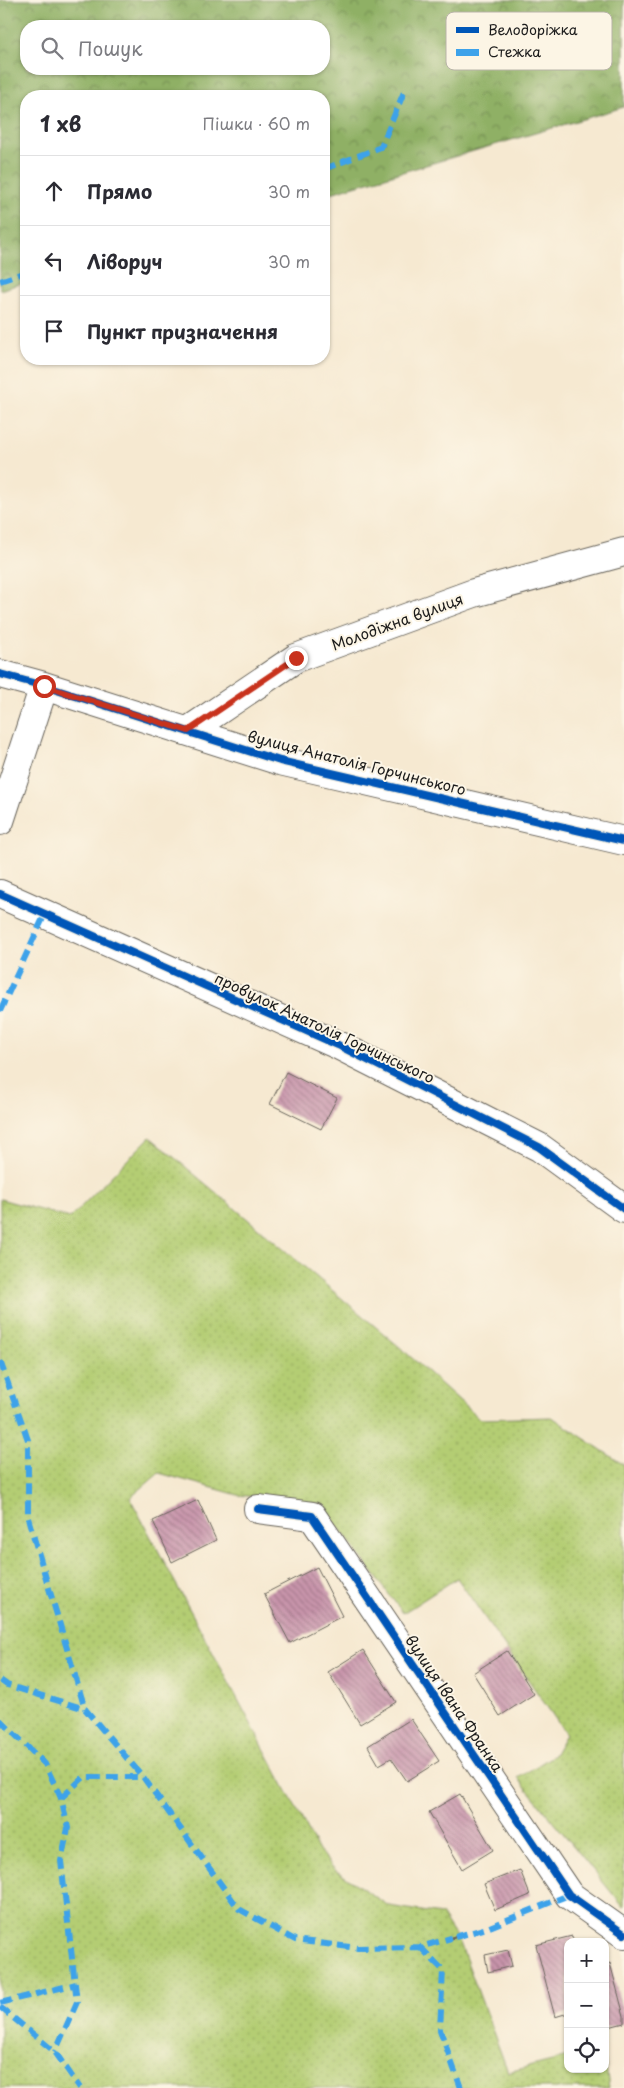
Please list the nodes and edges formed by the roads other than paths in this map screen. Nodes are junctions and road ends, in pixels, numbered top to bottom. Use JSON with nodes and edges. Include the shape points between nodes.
{"nodes":[{"id":1,"x":624,"y":552,"type":"edge"},
{"id":2,"x":0,"y":674,"type":"edge"},
{"id":3,"x":44,"y":686,"type":"junction"},
{"id":4,"x":188,"y":731,"type":"junction"},
{"id":5,"x":0,"y":821,"type":"edge"},
{"id":6,"x":622,"y":837,"type":"edge"},
{"id":7,"x":0,"y":894,"type":"edge"},
{"id":8,"x":624,"y":1210,"type":"edge"},
{"id":9,"x":258,"y":1509,"type":"dead end"},
{"id":10,"x":624,"y":1934,"type":"edge"}],
"edges":[{"from":1,"to":4,"type":"street","name":"Молодіжна вулиця","via":[[474,593],[296,658]]},
{"from":2,"to":3,"type":"street","name":"вулиця Анатолія Горчинського"},
{"from":3,"to":4,"type":"street","name":"вулиця Анатолія Горчинського"},
{"from":3,"to":5,"type":"street"},
{"from":4,"to":6,"type":"street","name":"вулиця Анатолія Горчинського","via":[[280,761]]},
{"from":7,"to":8,"type":"street","name":"провулок Анатолія Горчинського","via":[[338,1045],[539,1147]]},
{"from":9,"to":10,"type":"street","name":"вулиця Івана Франка","via":[[312,1516],[569,1895]]}]}
